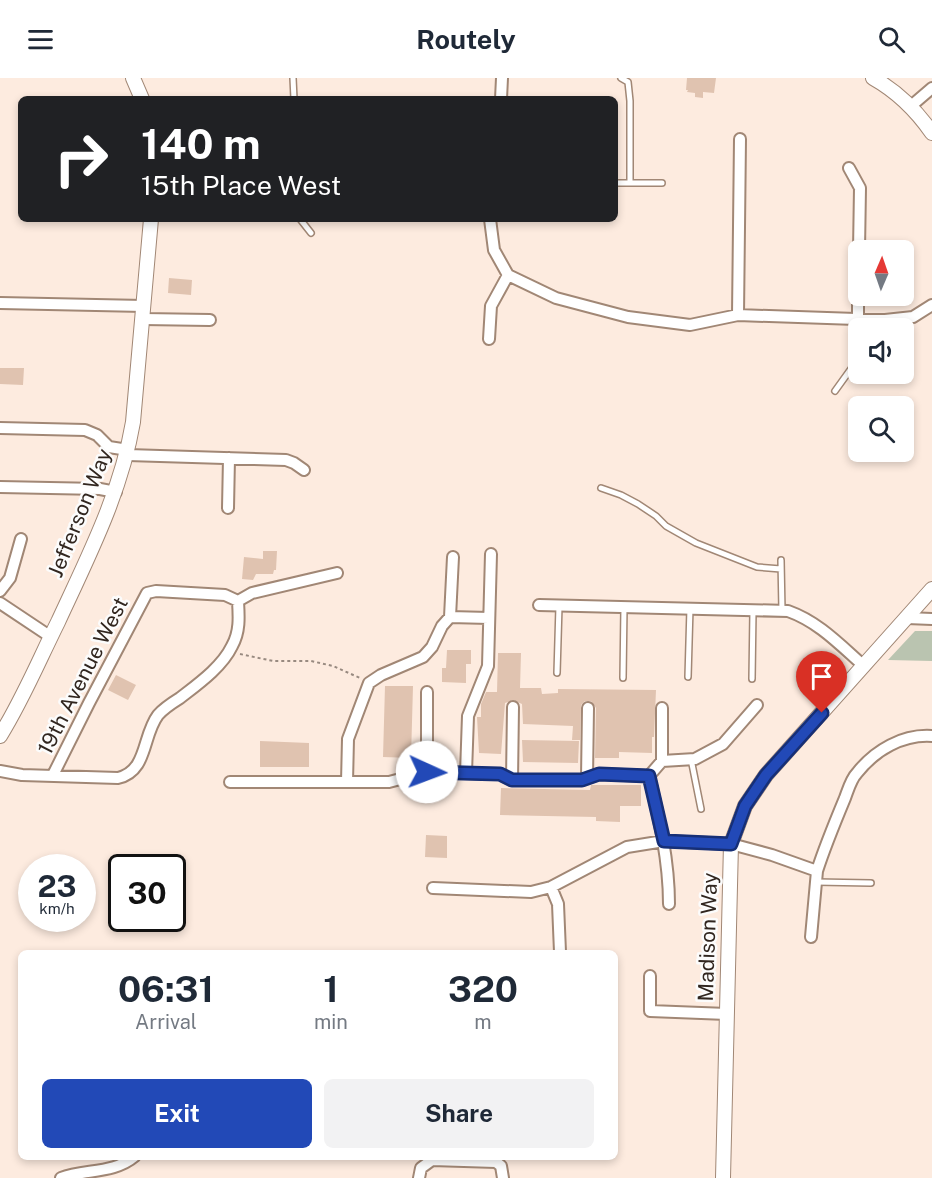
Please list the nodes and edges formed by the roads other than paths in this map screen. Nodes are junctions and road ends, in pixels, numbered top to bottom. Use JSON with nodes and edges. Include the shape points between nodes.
{"nodes":[{"id":1,"x":133,"y":78,"type":"edge"},
{"id":2,"x":293,"y":78,"type":"edge"},
{"id":3,"x":502,"y":78,"type":"edge"},
{"id":4,"x":621,"y":78,"type":"edge"},
{"id":5,"x":873,"y":78,"type":"edge"},
{"id":6,"x":932,"y":88,"type":"edge"},
{"id":7,"x":141,"y":96,"type":"edge"},
{"id":8,"x":294,"y":96,"type":"edge"},
{"id":9,"x":501,"y":96,"type":"edge"},
{"id":10,"x":911,"y":106,"type":"junction"},
{"id":11,"x":932,"y":133,"type":"edge"},
{"id":12,"x":740,"y":139,"type":"dead end"},
{"id":13,"x":849,"y":168,"type":"dead end"},
{"id":14,"x":618,"y":183,"type":"edge"},
{"id":15,"x":630,"y":183,"type":"junction"},
{"id":16,"x":662,"y":183,"type":"dead end"},
{"id":17,"x":151,"y":222,"type":"edge"},
{"id":18,"x":303,"y":222,"type":"edge"},
{"id":19,"x":490,"y":222,"type":"edge"},
{"id":20,"x":311,"y":232,"type":"dead end"},
{"id":21,"x":859,"y":240,"type":"edge"},
{"id":22,"x":508,"y":275,"type":"junction"},
{"id":23,"x":0,"y":303,"type":"edge"},
{"id":24,"x":932,"y":305,"type":"edge"},
{"id":25,"x":143,"y":313,"type":"junction"},
{"id":26,"x":738,"y":315,"type":"junction"},
{"id":27,"x":908,"y":318,"type":"edge"},
{"id":28,"x":210,"y":320,"type":"dead end"},
{"id":29,"x":848,"y":320,"type":"edge"},
{"id":30,"x":489,"y":339,"type":"dead end"},
{"id":31,"x":848,"y":373,"type":"edge"},
{"id":32,"x":836,"y":391,"type":"dead end"},
{"id":33,"x":0,"y":428,"type":"edge"},
{"id":34,"x":128,"y":453,"type":"junction"},
{"id":35,"x":229,"y":458,"type":"junction"},
{"id":36,"x":304,"y":470,"type":"dead end"},
{"id":37,"x":0,"y":487,"type":"edge"},
{"id":38,"x":601,"y":488,"type":"dead end"},
{"id":39,"x":116,"y":492,"type":"junction"},
{"id":40,"x":228,"y":508,"type":"dead end"},
{"id":41,"x":21,"y":539,"type":"dead end"},
{"id":42,"x":491,"y":554,"type":"dead end"},
{"id":43,"x":453,"y":557,"type":"dead end"},
{"id":44,"x":781,"y":560,"type":"dead end"},
{"id":45,"x":781,"y":569,"type":"junction"},
{"id":46,"x":337,"y":573,"type":"dead end"},
{"id":47,"x":932,"y":589,"type":"edge"},
{"id":48,"x":0,"y":591,"type":"edge"},
{"id":49,"x":238,"y":601,"type":"junction"},
{"id":50,"x":0,"y":603,"type":"edge"},
{"id":51,"x":539,"y":605,"type":"dead end"},
{"id":52,"x":559,"y":606,"type":"junction"},
{"id":53,"x":624,"y":607,"type":"junction"},
{"id":54,"x":690,"y":608,"type":"junction"},
{"id":55,"x":753,"y":609,"type":"junction"},
{"id":56,"x":782,"y":611,"type":"junction"},
{"id":57,"x":450,"y":617,"type":"junction"},
{"id":58,"x":489,"y":618,"type":"junction"},
{"id":59,"x":907,"y":618,"type":"junction"},
{"id":60,"x":932,"y":619,"type":"edge"},
{"id":61,"x":51,"y":637,"type":"junction"},
{"id":62,"x":864,"y":666,"type":"junction"},
{"id":63,"x":557,"y":673,"type":"dead end"},
{"id":64,"x":688,"y":676,"type":"dead end"},
{"id":65,"x":623,"y":678,"type":"dead end"},
{"id":66,"x":752,"y":679,"type":"dead end"},
{"id":67,"x":427,"y":692,"type":"dead end"},
{"id":68,"x":757,"y":705,"type":"dead end"},
{"id":69,"x":513,"y":707,"type":"dead end"},
{"id":70,"x":588,"y":708,"type":"dead end"},
{"id":71,"x":662,"y":708,"type":"dead end"},
{"id":72,"x":0,"y":736,"type":"edge"},
{"id":73,"x":932,"y":736,"type":"edge"},
{"id":74,"x":693,"y":759,"type":"junction"},
{"id":75,"x":662,"y":761,"type":"junction"},
{"id":76,"x":0,"y":771,"type":"edge"},
{"id":77,"x":427,"y":772,"type":"junction"},
{"id":78,"x":466,"y":773,"type":"junction"},
{"id":79,"x":53,"y":776,"type":"junction"},
{"id":80,"x":649,"y":776,"type":"junction"},
{"id":81,"x":587,"y":778,"type":"junction"},
{"id":82,"x":512,"y":780,"type":"junction"},
{"id":83,"x":230,"y":782,"type":"dead end"},
{"id":84,"x":347,"y":782,"type":"junction"},
{"id":85,"x":701,"y":809,"type":"dead end"},
{"id":86,"x":664,"y":841,"type":"junction"},
{"id":87,"x":731,"y":844,"type":"junction"},
{"id":88,"x":817,"y":876,"type":"junction"},
{"id":89,"x":871,"y":883,"type":"dead end"},
{"id":90,"x":551,"y":887,"type":"junction"},
{"id":91,"x":433,"y":888,"type":"dead end"},
{"id":92,"x":669,"y":904,"type":"dead end"},
{"id":93,"x":811,"y":937,"type":"dead end"},
{"id":94,"x":560,"y":950,"type":"edge"},
{"id":95,"x":650,"y":976,"type":"dead end"},
{"id":96,"x":727,"y":1014,"type":"junction"},
{"id":97,"x":130,"y":1160,"type":"edge"},
{"id":98,"x":61,"y":1178,"type":"edge"},
{"id":99,"x":418,"y":1178,"type":"edge"},
{"id":100,"x":503,"y":1178,"type":"edge"},
{"id":101,"x":723,"y":1178,"type":"edge"}],
"edges":[{"from":1,"to":7,"type":"street"},
{"from":2,"to":8,"type":"lane"},
{"from":3,"to":9,"type":"street"},
{"from":4,"to":15,"type":"lane","via":[[628,82],[630,101]]},
{"from":5,"to":10,"type":"street"},
{"from":6,"to":10,"type":"street"},
{"from":10,"to":11,"type":"street"},
{"from":12,"to":26,"type":"street"},
{"from":13,"to":21,"type":"street","via":[[860,188]]},
{"from":14,"to":15,"type":"lane"},
{"from":15,"to":16,"type":"lane"},
{"from":17,"to":25,"type":"street","name":"Jefferson Way"},
{"from":18,"to":20,"type":"lane"},
{"from":19,"to":22,"type":"street","via":[[494,250]]},
{"from":22,"to":26,"type":"street","via":[[556,298],[628,317],[690,325]]},
{"from":22,"to":30,"type":"street","via":[[491,306]]},
{"from":23,"to":25,"type":"street"},
{"from":24,"to":27,"type":"street"},
{"from":25,"to":28,"type":"street"},
{"from":25,"to":34,"type":"street","name":"Jefferson Way"},
{"from":26,"to":29,"type":"street"},
{"from":31,"to":32,"type":"lane"},
{"from":33,"to":34,"type":"street","via":[[84,430],[97,435],[109,447]]},
{"from":34,"to":35,"type":"street"},
{"from":34,"to":39,"type":"street","name":"Jefferson Way"},
{"from":35,"to":36,"type":"street","via":[[286,460]]},
{"from":35,"to":40,"type":"street"},
{"from":37,"to":39,"type":"street"},
{"from":38,"to":45,"type":"lane","via":[[638,504],[696,543],[757,567]]},
{"from":39,"to":61,"type":"street","name":"Jefferson Way"},
{"from":41,"to":48,"type":"street","via":[[10,578]]},
{"from":42,"to":58,"type":"street"},
{"from":43,"to":57,"type":"street"},
{"from":44,"to":45,"type":"lane"},
{"from":45,"to":56,"type":"lane"},
{"from":46,"to":49,"type":"street","via":[[252,593]]},
{"from":47,"to":59,"type":"street","name":"Madison Way"},
{"from":49,"to":79,"type":"street","via":[[240,626],[229,651],[156,718],[134,771],[118,777]]},
{"from":49,"to":79,"type":"street","name":"19th Avenue West","via":[[225,595],[156,591],[147,594]]},
{"from":50,"to":61,"type":"street"},
{"from":51,"to":52,"type":"street"},
{"from":52,"to":53,"type":"street"},
{"from":52,"to":63,"type":"lane"},
{"from":53,"to":54,"type":"street"},
{"from":53,"to":65,"type":"lane"},
{"from":54,"to":55,"type":"street"},
{"from":54,"to":64,"type":"lane"},
{"from":55,"to":56,"type":"street"},
{"from":55,"to":66,"type":"lane"},
{"from":56,"to":62,"type":"street","via":[[803,616],[819,626]]},
{"from":57,"to":58,"type":"street"},
{"from":57,"to":84,"type":"street","via":[[423,657],[369,682],[348,739]]},
{"from":58,"to":78,"type":"street","via":[[488,666],[468,716]]},
{"from":59,"to":60,"type":"street"},
{"from":59,"to":62,"type":"street","name":"Madison Way"},
{"from":61,"to":72,"type":"street","name":"Jefferson Way"},
{"from":62,"to":87,"type":"street","name":"Madison Way","via":[[766,775],[745,806]]},
{"from":67,"to":77,"type":"street"},
{"from":68,"to":74,"type":"street","via":[[723,744]]},
{"from":69,"to":82,"type":"street"},
{"from":70,"to":81,"type":"street"},
{"from":71,"to":75,"type":"street"},
{"from":73,"to":88,"type":"street","via":[[898,740],[855,774]]},
{"from":74,"to":75,"type":"street"},
{"from":74,"to":85,"type":"lane"},
{"from":75,"to":80,"type":"street"},
{"from":76,"to":79,"type":"street"},
{"from":77,"to":78,"type":"street"},
{"from":77,"to":84,"type":"street","via":[[389,782]]},
{"from":78,"to":82,"type":"street","via":[[500,774]]},
{"from":80,"to":81,"type":"street","via":[[599,774]]},
{"from":80,"to":86,"type":"street"},
{"from":81,"to":82,"type":"street"},
{"from":83,"to":84,"type":"street"},
{"from":86,"to":87,"type":"street"},
{"from":86,"to":90,"type":"street","via":[[627,847]]},
{"from":86,"to":92,"type":"street"},
{"from":87,"to":88,"type":"street","via":[[772,855]]},
{"from":87,"to":96,"type":"street","name":"Madison Way"},
{"from":88,"to":89,"type":"lane"},
{"from":88,"to":93,"type":"street"},
{"from":90,"to":91,"type":"street","via":[[531,892]]},
{"from":90,"to":94,"type":"street","via":[[558,904]]},
{"from":95,"to":96,"type":"street","via":[[650,1011]]},
{"from":96,"to":101,"type":"street","name":"Madison Way"},
{"from":97,"to":98,"type":"street"},
{"from":99,"to":100,"type":"street","via":[[421,1168],[432,1160],[496,1162]]}]}
